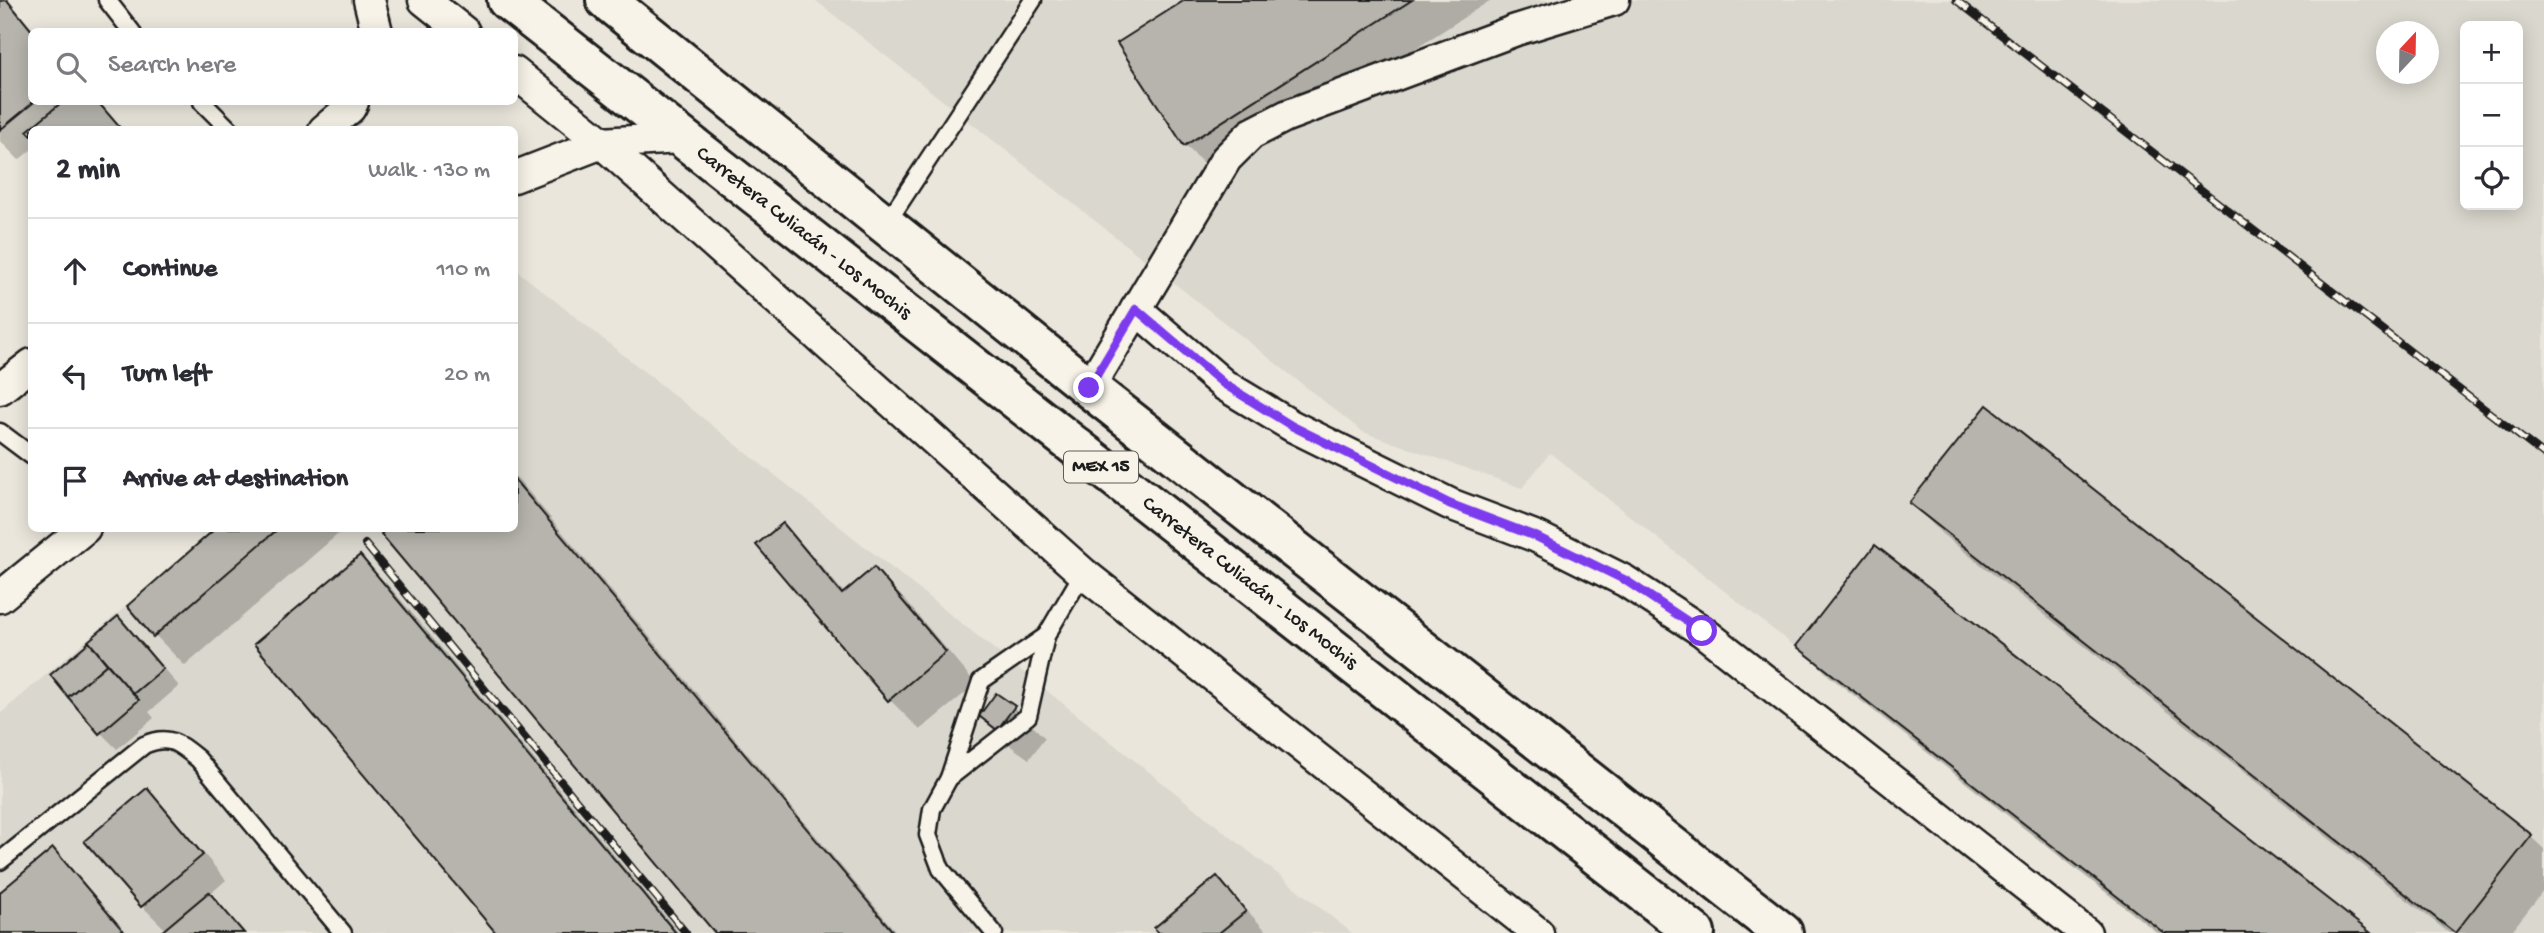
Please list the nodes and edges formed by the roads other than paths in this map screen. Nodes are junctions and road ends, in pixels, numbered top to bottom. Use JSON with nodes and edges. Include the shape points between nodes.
{"nodes":[{"id":1,"x":107,"y":0,"type":"edge"},
{"id":2,"x":369,"y":0,"type":"edge"},
{"id":3,"x":425,"y":0,"type":"edge"},
{"id":4,"x":507,"y":0,"type":"edge"},
{"id":5,"x":606,"y":0,"type":"edge"},
{"id":6,"x":1033,"y":0,"type":"edge"},
{"id":7,"x":1614,"y":0,"type":"edge"},
{"id":8,"x":129,"y":28,"type":"edge"},
{"id":9,"x":376,"y":28,"type":"edge"},
{"id":10,"x":459,"y":28,"type":"edge"},
{"id":11,"x":518,"y":75,"type":"edge"},
{"id":12,"x":205,"y":105,"type":"edge"},
{"id":13,"x":352,"y":105,"type":"edge"},
{"id":14,"x":226,"y":126,"type":"edge"},
{"id":15,"x":329,"y":126,"type":"edge"},
{"id":16,"x":680,"y":138,"type":"junction"},
{"id":17,"x":602,"y":143,"type":"junction"},
{"id":18,"x":518,"y":175,"type":"edge"},
{"id":19,"x":886,"y":224,"type":"junction"},
{"id":20,"x":1136,"y":309,"type":"junction"},
{"id":21,"x":28,"y":367,"type":"edge"},
{"id":22,"x":1089,"y":388,"type":"junction"},
{"id":23,"x":0,"y":389,"type":"edge"},
{"id":24,"x":0,"y":432,"type":"edge"},
{"id":25,"x":28,"y":453,"type":"edge"},
{"id":26,"x":80,"y":532,"type":"edge"},
{"id":27,"x":1083,"y":573,"type":"junction"},
{"id":28,"x":0,"y":597,"type":"edge"},
{"id":29,"x":1046,"y":636,"type":"junction"},
{"id":30,"x":949,"y":778,"type":"junction"},
{"id":31,"x":0,"y":860,"type":"edge"},
{"id":32,"x":343,"y":933,"type":"edge"},
{"id":33,"x":994,"y":933,"type":"edge"},
{"id":34,"x":1538,"y":933,"type":"edge"},
{"id":35,"x":1695,"y":933,"type":"edge"},
{"id":36,"x":1783,"y":933,"type":"edge"},
{"id":37,"x":2086,"y":933,"type":"edge"}],
"edges":[{"from":1,"to":8,"type":"lane"},
{"from":2,"to":9,"type":"street"},
{"from":3,"to":10,"type":"street"},
{"from":4,"to":16,"type":"highway","name":"Carretera Culiacán - Los Mochis","number":"MEX 15"},
{"from":5,"to":19,"type":"highway","number":"MEX 15"},
{"from":6,"to":19,"type":"lane"},
{"from":7,"to":20,"type":"street","via":[[1516,30],[1286,116],[1251,134],[1226,159]]},
{"from":11,"to":17,"type":"street"},
{"from":12,"to":14,"type":"lane"},
{"from":13,"to":15,"type":"street"},
{"from":16,"to":17,"type":"street"},
{"from":16,"to":35,"type":"highway","name":"Carretera Culiacán - Los Mochis","number":"MEX 15"},
{"from":17,"to":18,"type":"street"},
{"from":17,"to":27,"type":"street"},
{"from":19,"to":22,"type":"highway","number":"MEX 15"},
{"from":20,"to":22,"type":"street"},
{"from":20,"to":37,"type":"street","via":[[1224,384],[1292,426],[1450,504],[1537,537],[1625,580],[1691,623]]},
{"from":21,"to":23,"type":"street"},
{"from":22,"to":36,"type":"highway","number":"MEX 15"},
{"from":24,"to":25,"type":"lane"},
{"from":26,"to":28,"type":"street"},
{"from":27,"to":29,"type":"lane"},
{"from":27,"to":34,"type":"street"},
{"from":29,"to":30,"type":"lane","via":[[981,681]]},
{"from":29,"to":30,"type":"lane","via":[[1028,716]]},
{"from":30,"to":33,"type":"lane","via":[[932,809],[928,835],[941,869]]},
{"from":31,"to":32,"type":"lane","via":[[144,745],[169,740],[198,759]]}]}
